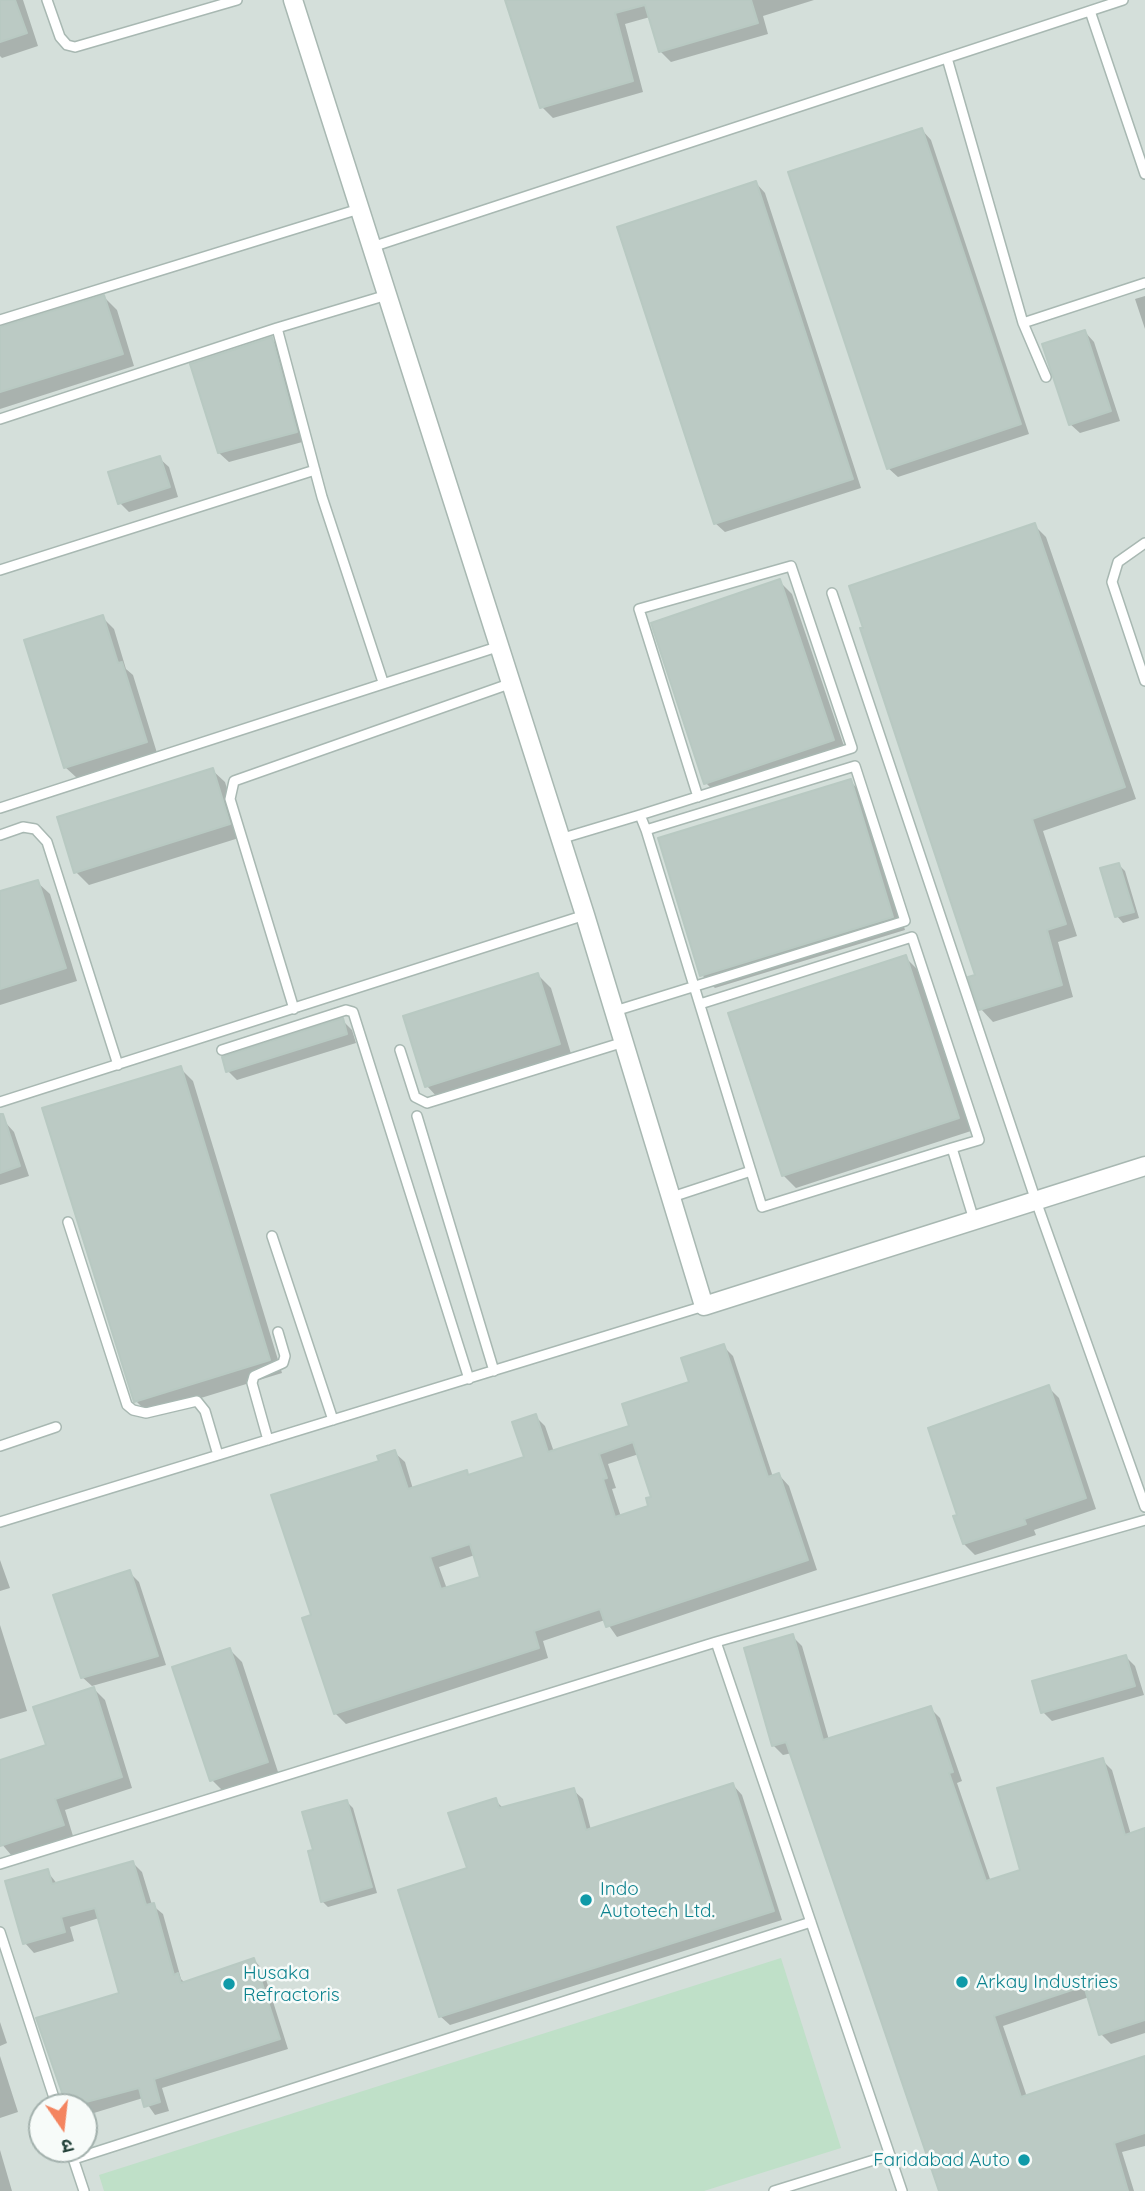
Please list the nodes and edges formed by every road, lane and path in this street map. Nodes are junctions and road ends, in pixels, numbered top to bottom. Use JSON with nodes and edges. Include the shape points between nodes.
{"nodes":[{"id":1,"x":47,"y":0,"type":"edge"},
{"id":2,"x":237,"y":0,"type":"edge"},
{"id":3,"x":293,"y":0,"type":"edge"},
{"id":4,"x":1123,"y":0,"type":"edge"},
{"id":5,"x":1090,"y":11,"type":"junction"},
{"id":6,"x":947,"y":58,"type":"junction"},
{"id":7,"x":1145,"y":174,"type":"edge"},
{"id":8,"x":359,"y":209,"type":"junction"},
{"id":9,"x":372,"y":247,"type":"junction"},
{"id":10,"x":1145,"y":283,"type":"edge"},
{"id":11,"x":387,"y":295,"type":"junction"},
{"id":12,"x":0,"y":320,"type":"edge"},
{"id":13,"x":1023,"y":323,"type":"junction"},
{"id":14,"x":278,"y":328,"type":"junction"},
{"id":15,"x":1046,"y":377,"type":"dead end"},
{"id":16,"x":0,"y":419,"type":"edge"},
{"id":17,"x":315,"y":470,"type":"junction"},
{"id":18,"x":1145,"y":543,"type":"edge"},
{"id":19,"x":0,"y":570,"type":"edge"},
{"id":20,"x":832,"y":593,"type":"dead end"},
{"id":21,"x":498,"y":648,"type":"junction"},
{"id":22,"x":1145,"y":681,"type":"edge"},
{"id":23,"x":383,"y":682,"type":"junction"},
{"id":24,"x":509,"y":684,"type":"junction"},
{"id":25,"x":698,"y":797,"type":"junction"},
{"id":26,"x":0,"y":808,"type":"edge"},
{"id":27,"x":640,"y":815,"type":"junction"},
{"id":28,"x":646,"y":830,"type":"junction"},
{"id":29,"x":0,"y":835,"type":"edge"},
{"id":30,"x":560,"y":839,"type":"junction"},
{"id":31,"x":585,"y":915,"type":"junction"},
{"id":32,"x":695,"y":986,"type":"junction"},
{"id":33,"x":700,"y":1004,"type":"junction"},
{"id":34,"x":294,"y":1009,"type":"junction"},
{"id":35,"x":615,"y":1011,"type":"junction"},
{"id":36,"x":624,"y":1042,"type":"junction"},
{"id":37,"x":222,"y":1050,"type":"dead end"},
{"id":38,"x":400,"y":1050,"type":"dead end"},
{"id":39,"x":118,"y":1065,"type":"junction"},
{"id":40,"x":0,"y":1102,"type":"edge"},
{"id":41,"x":417,"y":1116,"type":"dead end"},
{"id":42,"x":952,"y":1148,"type":"junction"},
{"id":43,"x":1145,"y":1166,"type":"edge"},
{"id":44,"x":751,"y":1171,"type":"junction"},
{"id":45,"x":672,"y":1197,"type":"junction"},
{"id":46,"x":1037,"y":1201,"type":"junction"},
{"id":47,"x":974,"y":1220,"type":"junction"},
{"id":48,"x":68,"y":1222,"type":"dead end"},
{"id":49,"x":272,"y":1236,"type":"dead end"},
{"id":50,"x":704,"y":1306,"type":"junction"},
{"id":51,"x":278,"y":1332,"type":"dead end"},
{"id":52,"x":494,"y":1371,"type":"junction"},
{"id":53,"x":470,"y":1378,"type":"junction"},
{"id":54,"x":333,"y":1420,"type":"junction"},
{"id":55,"x":56,"y":1427,"type":"dead end"},
{"id":56,"x":268,"y":1440,"type":"junction"},
{"id":57,"x":0,"y":1446,"type":"edge"},
{"id":58,"x":218,"y":1455,"type":"junction"},
{"id":59,"x":1145,"y":1507,"type":"edge"},
{"id":60,"x":1145,"y":1520,"type":"edge"},
{"id":61,"x":0,"y":1522,"type":"edge"},
{"id":62,"x":716,"y":1642,"type":"junction"},
{"id":63,"x":0,"y":1864,"type":"edge"},
{"id":64,"x":810,"y":1922,"type":"junction"},
{"id":65,"x":0,"y":1932,"type":"edge"},
{"id":66,"x":52,"y":2093,"type":"edge"},
{"id":67,"x":98,"y":2146,"type":"edge"},
{"id":68,"x":890,"y":2155,"type":"junction"},
{"id":69,"x":75,"y":2163,"type":"edge"},
{"id":70,"x":84,"y":2191,"type":"edge"},
{"id":71,"x":774,"y":2191,"type":"edge"},
{"id":72,"x":902,"y":2191,"type":"edge"}],
"edges":[{"from":1,"to":2,"type":"lane","via":[[60,37],[75,47]]},
{"from":3,"to":8,"type":"street"},
{"from":4,"to":5,"type":"lane"},
{"from":5,"to":6,"type":"lane"},
{"from":5,"to":7,"type":"lane"},
{"from":6,"to":9,"type":"lane"},
{"from":6,"to":13,"type":"lane"},
{"from":8,"to":9,"type":"street"},
{"from":8,"to":12,"type":"lane"},
{"from":9,"to":11,"type":"street"},
{"from":10,"to":13,"type":"lane"},
{"from":11,"to":14,"type":"lane"},
{"from":11,"to":21,"type":"street"},
{"from":13,"to":15,"type":"lane"},
{"from":14,"to":16,"type":"lane"},
{"from":14,"to":17,"type":"lane"},
{"from":17,"to":19,"type":"lane"},
{"from":17,"to":23,"type":"lane"},
{"from":18,"to":22,"type":"lane","via":[[1118,562],[1112,582]]},
{"from":20,"to":46,"type":"lane"},
{"from":21,"to":23,"type":"lane"},
{"from":21,"to":24,"type":"street"},
{"from":23,"to":26,"type":"lane"},
{"from":24,"to":30,"type":"street"},
{"from":24,"to":34,"type":"lane","via":[[234,781],[230,799]]},
{"from":25,"to":25,"type":"lane","via":[[852,748],[790,566],[639,609]]},
{"from":25,"to":27,"type":"lane"},
{"from":27,"to":28,"type":"lane"},
{"from":27,"to":30,"type":"lane"},
{"from":28,"to":32,"type":"lane"},
{"from":28,"to":32,"type":"lane","via":[[855,766],[905,921]]},
{"from":29,"to":39,"type":"lane","via":[[23,827],[35,829],[51,851]]},
{"from":30,"to":31,"type":"street"},
{"from":31,"to":34,"type":"lane"},
{"from":31,"to":35,"type":"street"},
{"from":32,"to":33,"type":"lane"},
{"from":32,"to":35,"type":"lane"},
{"from":33,"to":42,"type":"lane","via":[[912,937],[979,1140]]},
{"from":33,"to":44,"type":"lane"},
{"from":34,"to":39,"type":"lane"},
{"from":35,"to":36,"type":"street"},
{"from":36,"to":38,"type":"lane","via":[[427,1103],[415,1097]]},
{"from":36,"to":45,"type":"street"},
{"from":37,"to":53,"type":"lane","via":[[346,1010],[353,1013]]},
{"from":39,"to":40,"type":"lane"},
{"from":41,"to":52,"type":"lane"},
{"from":42,"to":44,"type":"lane","via":[[762,1207]]},
{"from":42,"to":47,"type":"lane"},
{"from":43,"to":46,"type":"street"},
{"from":44,"to":45,"type":"lane"},
{"from":45,"to":50,"type":"street"},
{"from":46,"to":47,"type":"street"},
{"from":46,"to":59,"type":"lane"},
{"from":47,"to":50,"type":"street"},
{"from":48,"to":58,"type":"lane","via":[[127,1405],[145,1413],[197,1401],[202,1404]]},
{"from":49,"to":54,"type":"lane"},
{"from":50,"to":52,"type":"lane"},
{"from":51,"to":56,"type":"lane","via":[[283,1363],[254,1376],[252,1383]]},
{"from":52,"to":53,"type":"lane"},
{"from":53,"to":54,"type":"lane"},
{"from":54,"to":56,"type":"lane"},
{"from":55,"to":57,"type":"lane"},
{"from":56,"to":58,"type":"lane"},
{"from":58,"to":61,"type":"lane"},
{"from":60,"to":62,"type":"lane"},
{"from":62,"to":63,"type":"lane"},
{"from":62,"to":64,"type":"lane"},
{"from":64,"to":67,"type":"lane"},
{"from":64,"to":68,"type":"lane"},
{"from":65,"to":66,"type":"lane"},
{"from":68,"to":71,"type":"lane"},
{"from":68,"to":72,"type":"lane"},
{"from":69,"to":70,"type":"lane"}]}
